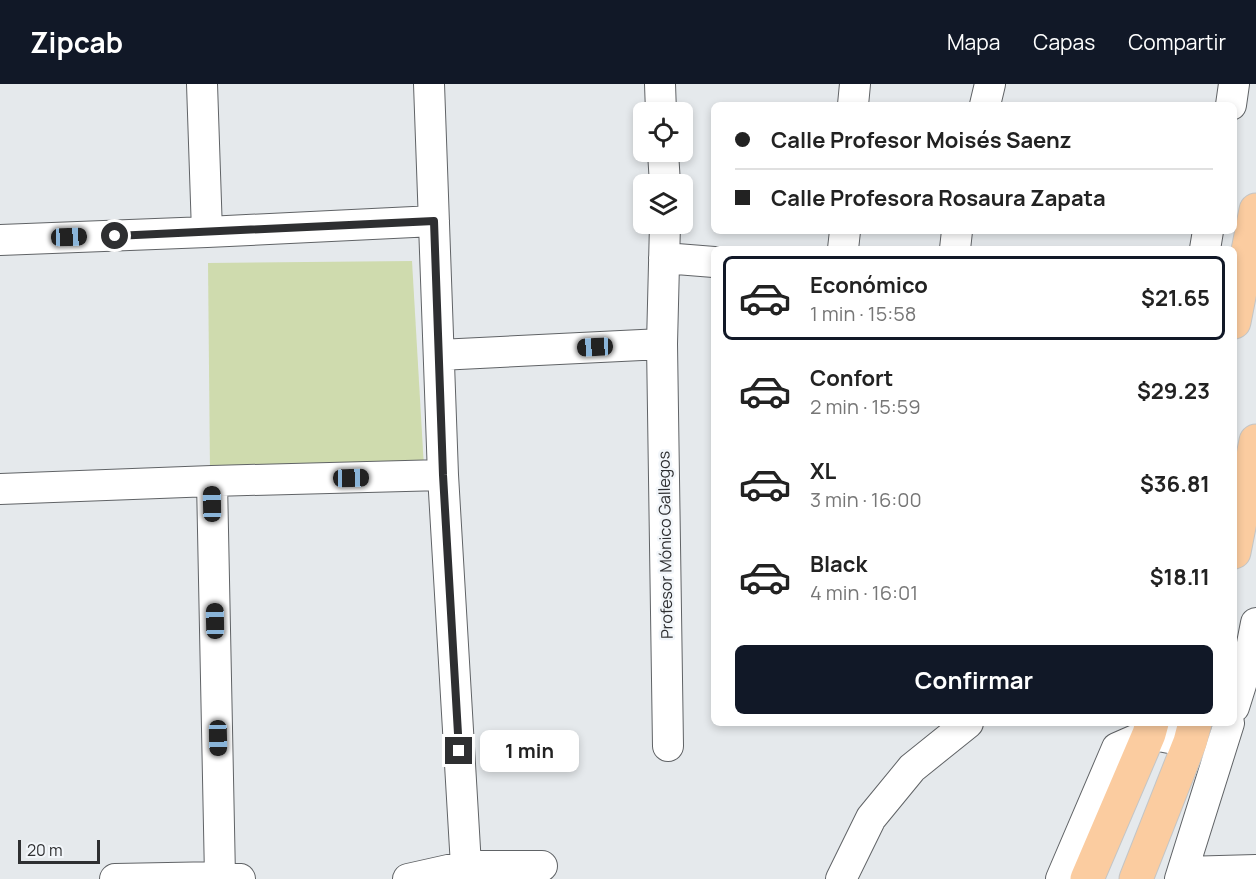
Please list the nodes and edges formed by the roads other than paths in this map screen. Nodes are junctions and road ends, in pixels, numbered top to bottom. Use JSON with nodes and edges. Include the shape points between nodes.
{"nodes":[{"id":1,"x":202,"y":84,"type":"edge"},
{"id":2,"x":429,"y":84,"type":"edge"},
{"id":3,"x":660,"y":84,"type":"edge"},
{"id":4,"x":855,"y":84,"type":"edge"},
{"id":5,"x":990,"y":84,"type":"edge"},
{"id":6,"x":1234,"y":84,"type":"edge"},
{"id":7,"x":661,"y":102,"type":"edge"},
{"id":8,"x":853,"y":102,"type":"edge"},
{"id":9,"x":986,"y":102,"type":"edge"},
{"id":10,"x":1231,"y":102,"type":"edge"},
{"id":11,"x":1256,"y":210,"type":"edge"},
{"id":12,"x":434,"y":221,"type":"junction"},
{"id":13,"x":207,"y":232,"type":"junction"},
{"id":14,"x":664,"y":234,"type":"edge"},
{"id":15,"x":0,"y":240,"type":"edge"},
{"id":16,"x":664,"y":258,"type":"junction"},
{"id":17,"x":711,"y":262,"type":"edge"},
{"id":18,"x":1237,"y":307,"type":"edge"},
{"id":19,"x":662,"y":344,"type":"junction"},
{"id":20,"x":439,"y":355,"type":"junction"},
{"id":21,"x":1256,"y":441,"type":"edge"},
{"id":22,"x":443,"y":475,"type":"junction"},
{"id":23,"x":212,"y":481,"type":"junction"},
{"id":24,"x":0,"y":489,"type":"edge"},
{"id":25,"x":1237,"y":537,"type":"edge"},
{"id":26,"x":1256,"y":623,"type":"edge"},
{"id":27,"x":1247,"y":659,"type":"edge"},
{"id":28,"x":1237,"y":696,"type":"edge"},
{"id":29,"x":964,"y":726,"type":"edge"},
{"id":30,"x":1228,"y":726,"type":"edge"},
{"id":31,"x":1150,"y":728,"type":"edge"},
{"id":32,"x":1193,"y":732,"type":"edge"},
{"id":33,"x":668,"y":746,"type":"dead end"},
{"id":34,"x":466,"y":866,"type":"junction"},
{"id":35,"x":542,"y":866,"type":"dead end"},
{"id":36,"x":1256,"y":870,"type":"edge"},
{"id":37,"x":1182,"y":876,"type":"edge"},
{"id":38,"x":230,"y":878,"type":"edge"},
{"id":39,"x":115,"y":879,"type":"edge"},
{"id":40,"x":161,"y":879,"type":"edge"},
{"id":41,"x":408,"y":879,"type":"edge"},
{"id":42,"x":841,"y":879,"type":"edge"},
{"id":43,"x":1061,"y":879,"type":"edge"},
{"id":44,"x":1087,"y":879,"type":"edge"},
{"id":45,"x":1136,"y":879,"type":"edge"}],
"edges":[{"from":1,"to":13,"type":"street"},
{"from":2,"to":12,"type":"street"},
{"from":3,"to":7,"type":"street"},
{"from":4,"to":8,"type":"street"},
{"from":5,"to":9,"type":"street"},
{"from":6,"to":10,"type":"street"},
{"from":11,"to":18,"type":"main road"},
{"from":12,"to":13,"type":"street"},
{"from":12,"to":20,"type":"street"},
{"from":13,"to":15,"type":"street"},
{"from":14,"to":16,"type":"street","name":"Profesor Mónico Gallegos"},
{"from":16,"to":17,"type":"street"},
{"from":16,"to":19,"type":"street","name":"Profesor Mónico Gallegos"},
{"from":19,"to":20,"type":"street"},
{"from":19,"to":33,"type":"street","name":"Profesor Mónico Gallegos"},
{"from":20,"to":22,"type":"street"},
{"from":21,"to":25,"type":"main road"},
{"from":22,"to":23,"type":"street"},
{"from":22,"to":34,"type":"street"},
{"from":23,"to":24,"type":"street"},
{"from":23,"to":38,"type":"street"},
{"from":26,"to":27,"type":"street"},
{"from":27,"to":28,"type":"street"},
{"from":29,"to":42,"type":"street","via":[[912,768],[870,818]]},
{"from":30,"to":37,"type":"street"},
{"from":31,"to":32,"type":"street"},
{"from":31,"to":43,"type":"street","via":[[1117,748]]},
{"from":31,"to":44,"type":"main road"},
{"from":32,"to":45,"type":"main road"},
{"from":34,"to":35,"type":"street"},
{"from":34,"to":41,"type":"street"},
{"from":36,"to":37,"type":"street"},
{"from":38,"to":40,"type":"street"},
{"from":39,"to":40,"type":"street"}]}
